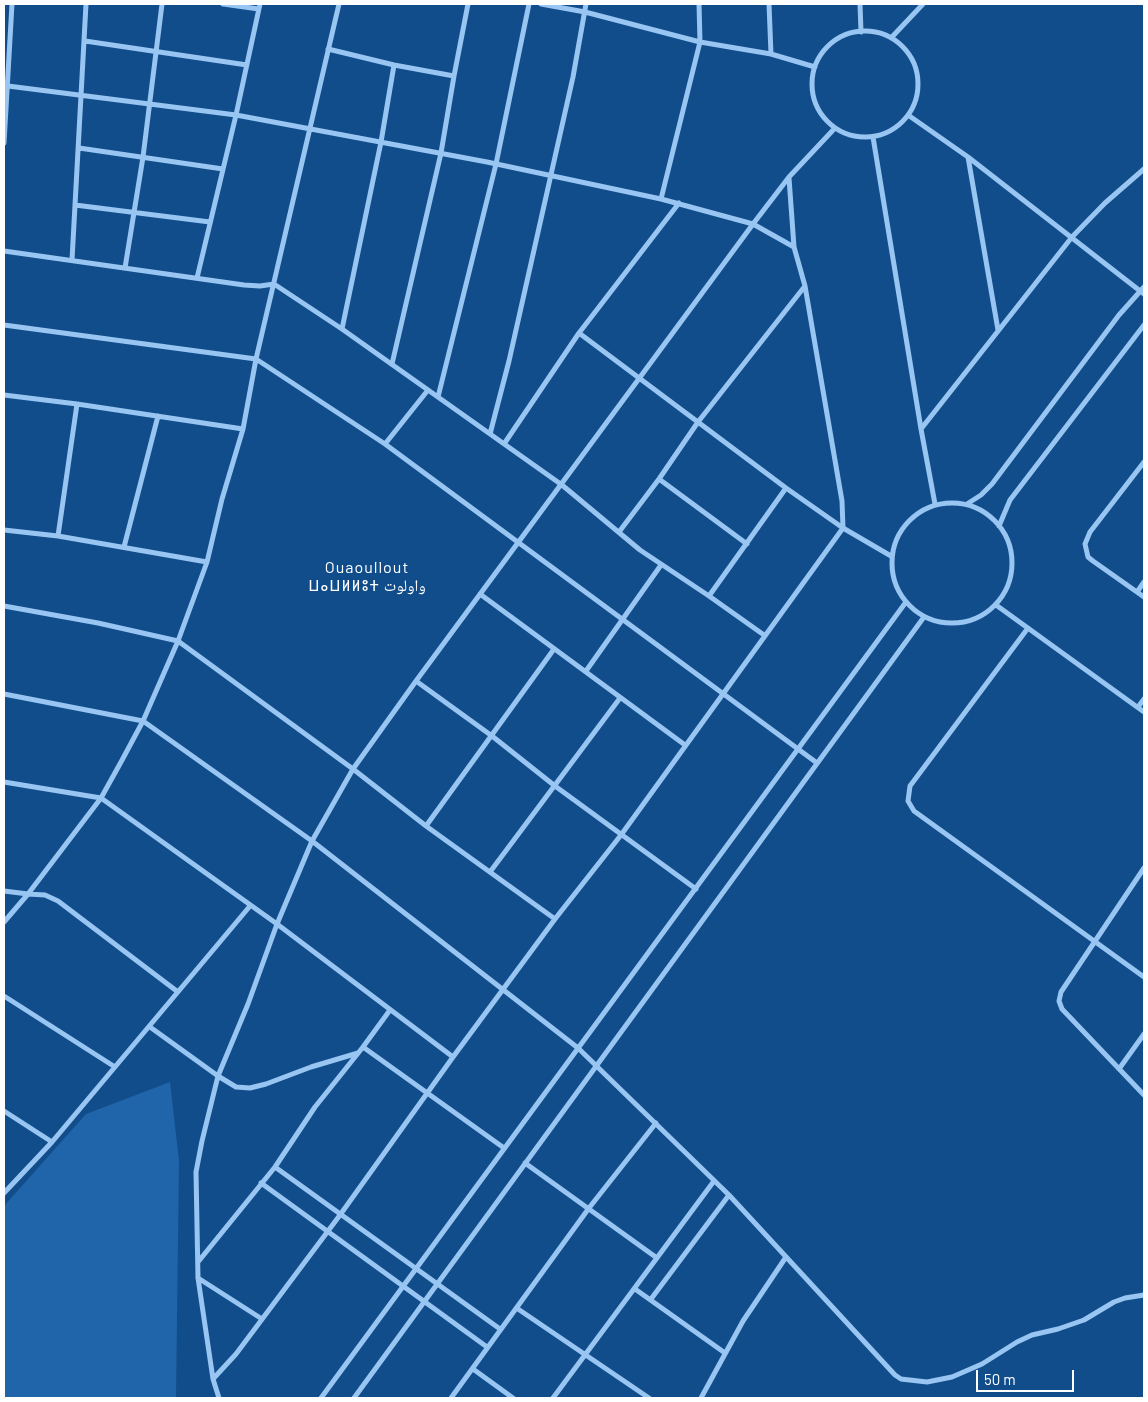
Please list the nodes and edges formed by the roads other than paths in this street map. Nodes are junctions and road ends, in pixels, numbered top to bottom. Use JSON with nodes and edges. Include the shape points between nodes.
{"nodes":[{"id":1,"x":12,"y":4,"type":"edge"},
{"id":2,"x":86,"y":4,"type":"edge"},
{"id":3,"x":162,"y":4,"type":"edge"},
{"id":4,"x":223,"y":4,"type":"edge"},
{"id":5,"x":339,"y":4,"type":"edge"},
{"id":6,"x":468,"y":4,"type":"edge"},
{"id":7,"x":529,"y":4,"type":"edge"},
{"id":8,"x":542,"y":4,"type":"edge"},
{"id":9,"x":586,"y":4,"type":"edge"},
{"id":10,"x":699,"y":4,"type":"edge"},
{"id":11,"x":769,"y":4,"type":"edge"},
{"id":12,"x":860,"y":4,"type":"edge"},
{"id":13,"x":923,"y":4,"type":"edge"},
{"id":14,"x":260,"y":6,"type":"edge"},
{"id":15,"x":584,"y":12,"type":"junction"},
{"id":16,"x":861,"y":32,"type":"junction"},
{"id":17,"x":891,"y":38,"type":"junction"},
{"id":18,"x":84,"y":41,"type":"junction"},
{"id":19,"x":700,"y":42,"type":"junction"},
{"id":20,"x":328,"y":50,"type":"junction"},
{"id":21,"x":156,"y":51,"type":"junction"},
{"id":22,"x":771,"y":54,"type":"junction"},
{"id":23,"x":247,"y":65,"type":"junction"},
{"id":24,"x":394,"y":65,"type":"junction"},
{"id":25,"x":815,"y":67,"type":"junction"},
{"id":26,"x":454,"y":76,"type":"junction"},
{"id":27,"x":8,"y":86,"type":"junction"},
{"id":28,"x":82,"y":96,"type":"junction"},
{"id":29,"x":150,"y":104,"type":"junction"},
{"id":30,"x":236,"y":115,"type":"junction"},
{"id":31,"x":908,"y":115,"type":"junction"},
{"id":32,"x":310,"y":128,"type":"junction"},
{"id":33,"x":835,"y":128,"type":"junction"},
{"id":34,"x":873,"y":137,"type":"junction"},
{"id":35,"x":381,"y":142,"type":"junction"},
{"id":36,"x":4,"y":143,"type":"edge"},
{"id":37,"x":79,"y":148,"type":"junction"},
{"id":38,"x":441,"y":153,"type":"junction"},
{"id":39,"x":143,"y":157,"type":"junction"},
{"id":40,"x":968,"y":157,"type":"junction"},
{"id":41,"x":496,"y":164,"type":"junction"},
{"id":42,"x":223,"y":169,"type":"junction"},
{"id":43,"x":1144,"y":169,"type":"edge"},
{"id":44,"x":550,"y":175,"type":"junction"},
{"id":45,"x":789,"y":177,"type":"junction"},
{"id":46,"x":661,"y":199,"type":"junction"},
{"id":47,"x":679,"y":204,"type":"junction"},
{"id":48,"x":75,"y":205,"type":"junction"},
{"id":49,"x":134,"y":212,"type":"junction"},
{"id":50,"x":210,"y":222,"type":"junction"},
{"id":51,"x":753,"y":224,"type":"junction"},
{"id":52,"x":1072,"y":237,"type":"junction"},
{"id":53,"x":794,"y":247,"type":"junction"},
{"id":54,"x":4,"y":251,"type":"edge"},
{"id":55,"x":72,"y":260,"type":"junction"},
{"id":56,"x":125,"y":268,"type":"junction"},
{"id":57,"x":196,"y":278,"type":"junction"},
{"id":58,"x":274,"y":284,"type":"junction"},
{"id":59,"x":805,"y":286,"type":"junction"},
{"id":60,"x":1143,"y":290,"type":"edge"},
{"id":61,"x":4,"y":325,"type":"edge"},
{"id":62,"x":1144,"y":325,"type":"edge"},
{"id":63,"x":342,"y":329,"type":"junction"},
{"id":64,"x":998,"y":330,"type":"junction"},
{"id":65,"x":579,"y":334,"type":"junction"},
{"id":66,"x":256,"y":359,"type":"junction"},
{"id":67,"x":392,"y":364,"type":"junction"},
{"id":68,"x":639,"y":380,"type":"junction"},
{"id":69,"x":428,"y":390,"type":"junction"},
{"id":70,"x":4,"y":396,"type":"edge"},
{"id":71,"x":438,"y":397,"type":"junction"},
{"id":72,"x":77,"y":404,"type":"junction"},
{"id":73,"x":158,"y":416,"type":"junction"},
{"id":74,"x":698,"y":422,"type":"junction"},
{"id":75,"x":242,"y":429,"type":"junction"},
{"id":76,"x":921,"y":429,"type":"junction"},
{"id":77,"x":490,"y":434,"type":"junction"},
{"id":78,"x":385,"y":444,"type":"junction"},
{"id":79,"x":504,"y":444,"type":"junction"},
{"id":80,"x":1144,"y":462,"type":"edge"},
{"id":81,"x":659,"y":479,"type":"junction"},
{"id":82,"x":562,"y":485,"type":"junction"},
{"id":83,"x":786,"y":488,"type":"junction"},
{"id":84,"x":936,"y":504,"type":"junction"},
{"id":85,"x":967,"y":504,"type":"junction"},
{"id":86,"x":999,"y":526,"type":"junction"},
{"id":87,"x":843,"y":528,"type":"junction"},
{"id":88,"x":4,"y":530,"type":"edge"},
{"id":89,"x":619,"y":532,"type":"junction"},
{"id":90,"x":58,"y":536,"type":"junction"},
{"id":91,"x":518,"y":543,"type":"junction"},
{"id":92,"x":747,"y":544,"type":"junction"},
{"id":93,"x":124,"y":547,"type":"junction"},
{"id":94,"x":891,"y":556,"type":"junction"},
{"id":95,"x":207,"y":562,"type":"junction"},
{"id":96,"x":661,"y":565,"type":"junction"},
{"id":97,"x":1144,"y":582,"type":"edge"},
{"id":98,"x":1137,"y":592,"type":"junction"},
{"id":99,"x":480,"y":594,"type":"junction"},
{"id":100,"x":709,"y":596,"type":"junction"},
{"id":101,"x":1144,"y":597,"type":"edge"},
{"id":102,"x":906,"y":602,"type":"junction"},
{"id":103,"x":996,"y":605,"type":"junction"},
{"id":104,"x":4,"y":606,"type":"edge"},
{"id":105,"x":924,"y":617,"type":"junction"},
{"id":106,"x":623,"y":621,"type":"junction"},
{"id":107,"x":1028,"y":628,"type":"junction"},
{"id":108,"x":764,"y":635,"type":"junction"},
{"id":109,"x":178,"y":641,"type":"junction"},
{"id":110,"x":554,"y":649,"type":"junction"},
{"id":111,"x":586,"y":671,"type":"junction"},
{"id":112,"x":416,"y":681,"type":"junction"},
{"id":113,"x":4,"y":694,"type":"edge"},
{"id":114,"x":724,"y":694,"type":"junction"},
{"id":115,"x":620,"y":698,"type":"junction"},
{"id":116,"x":1144,"y":699,"type":"edge"},
{"id":117,"x":1138,"y":707,"type":"junction"},
{"id":118,"x":1144,"y":712,"type":"edge"},
{"id":119,"x":143,"y":721,"type":"junction"},
{"id":120,"x":492,"y":736,"type":"junction"},
{"id":121,"x":685,"y":745,"type":"junction"},
{"id":122,"x":798,"y":749,"type":"junction"},
{"id":123,"x":817,"y":763,"type":"junction"},
{"id":124,"x":352,"y":769,"type":"junction"},
{"id":125,"x":4,"y":782,"type":"edge"},
{"id":126,"x":555,"y":786,"type":"junction"},
{"id":127,"x":101,"y":798,"type":"junction"},
{"id":128,"x":426,"y":826,"type":"junction"},
{"id":129,"x":620,"y":835,"type":"junction"},
{"id":130,"x":312,"y":841,"type":"junction"},
{"id":131,"x":1144,"y":868,"type":"edge"},
{"id":132,"x":490,"y":872,"type":"junction"},
{"id":133,"x":696,"y":889,"type":"junction"},
{"id":134,"x":4,"y":891,"type":"edge"},
{"id":135,"x":28,"y":894,"type":"junction"},
{"id":136,"x":250,"y":906,"type":"junction"},
{"id":137,"x":555,"y":919,"type":"junction"},
{"id":138,"x":4,"y":922,"type":"edge"},
{"id":139,"x":277,"y":924,"type":"junction"},
{"id":140,"x":1094,"y":942,"type":"junction"},
{"id":141,"x":1144,"y":977,"type":"edge"},
{"id":142,"x":504,"y":990,"type":"junction"},
{"id":143,"x":178,"y":992,"type":"junction"},
{"id":144,"x":4,"y":996,"type":"edge"},
{"id":145,"x":390,"y":1010,"type":"junction"},
{"id":146,"x":150,"y":1027,"type":"junction"},
{"id":147,"x":1144,"y":1034,"type":"edge"},
{"id":148,"x":363,"y":1047,"type":"junction"},
{"id":149,"x":578,"y":1048,"type":"junction"},
{"id":150,"x":358,"y":1053,"type":"junction"},
{"id":151,"x":453,"y":1057,"type":"junction"},
{"id":152,"x":596,"y":1065,"type":"junction"},
{"id":153,"x":115,"y":1067,"type":"junction"},
{"id":154,"x":1119,"y":1069,"type":"junction"},
{"id":155,"x":218,"y":1076,"type":"junction"},
{"id":156,"x":427,"y":1093,"type":"junction"},
{"id":157,"x":1144,"y":1096,"type":"edge"},
{"id":158,"x":4,"y":1110,"type":"edge"},
{"id":159,"x":656,"y":1123,"type":"junction"},
{"id":160,"x":52,"y":1142,"type":"junction"},
{"id":161,"x":504,"y":1148,"type":"junction"},
{"id":162,"x":525,"y":1163,"type":"junction"},
{"id":163,"x":274,"y":1167,"type":"junction"},
{"id":164,"x":714,"y":1181,"type":"junction"},
{"id":165,"x":261,"y":1184,"type":"junction"},
{"id":166,"x":4,"y":1193,"type":"edge"},
{"id":167,"x":728,"y":1195,"type":"junction"},
{"id":168,"x":589,"y":1208,"type":"junction"},
{"id":169,"x":340,"y":1215,"type":"junction"},
{"id":170,"x":327,"y":1231,"type":"junction"},
{"id":171,"x":786,"y":1257,"type":"junction"},
{"id":172,"x":657,"y":1258,"type":"junction"},
{"id":173,"x":198,"y":1263,"type":"junction"},
{"id":174,"x":416,"y":1269,"type":"junction"},
{"id":175,"x":198,"y":1278,"type":"junction"},
{"id":176,"x":437,"y":1284,"type":"junction"},
{"id":177,"x":404,"y":1286,"type":"junction"},
{"id":178,"x":636,"y":1288,"type":"junction"},
{"id":179,"x":1144,"y":1295,"type":"edge"},
{"id":180,"x":651,"y":1299,"type":"junction"},
{"id":181,"x":424,"y":1301,"type":"junction"},
{"id":182,"x":518,"y":1309,"type":"junction"},
{"id":183,"x":262,"y":1319,"type":"junction"},
{"id":184,"x":500,"y":1329,"type":"junction"},
{"id":185,"x":487,"y":1346,"type":"junction"},
{"id":186,"x":725,"y":1353,"type":"junction"},
{"id":187,"x":586,"y":1356,"type":"junction"},
{"id":188,"x":473,"y":1369,"type":"junction"},
{"id":189,"x":213,"y":1379,"type":"junction"},
{"id":190,"x":219,"y":1398,"type":"edge"},
{"id":191,"x":321,"y":1398,"type":"edge"},
{"id":192,"x":354,"y":1398,"type":"edge"},
{"id":193,"x":451,"y":1398,"type":"edge"},
{"id":194,"x":513,"y":1398,"type":"edge"},
{"id":195,"x":553,"y":1398,"type":"edge"},
{"id":196,"x":649,"y":1398,"type":"edge"},
{"id":197,"x":701,"y":1398,"type":"edge"}],
"edges":[{"from":1,"to":27,"type":"street"},
{"from":2,"to":18,"type":"street"},
{"from":3,"to":21,"type":"street"},
{"from":4,"to":14,"type":"street"},
{"from":5,"to":20,"type":"street"},
{"from":6,"to":26,"type":"street"},
{"from":7,"to":41,"type":"street"},
{"from":8,"to":15,"type":"street"},
{"from":9,"to":15,"type":"street"},
{"from":10,"to":19,"type":"street"},
{"from":11,"to":22,"type":"street"},
{"from":12,"to":16,"type":"street"},
{"from":13,"to":17,"type":"street"},
{"from":14,"to":23,"type":"street"},
{"from":15,"to":19,"type":"street"},
{"from":15,"to":44,"type":"street","via":[[573,77]]},
{"from":16,"to":17,"type":"street"},
{"from":16,"to":25,"type":"street","via":[[833,42]]},
{"from":17,"to":31,"type":"street","via":[[905,50],[914,65],[918,83]]},
{"from":18,"to":21,"type":"street"},
{"from":18,"to":28,"type":"street"},
{"from":19,"to":22,"type":"street"},
{"from":19,"to":46,"type":"street"},
{"from":20,"to":24,"type":"street"},
{"from":20,"to":32,"type":"street"},
{"from":21,"to":23,"type":"street"},
{"from":21,"to":29,"type":"street"},
{"from":22,"to":25,"type":"street"},
{"from":23,"to":30,"type":"street"},
{"from":24,"to":26,"type":"street"},
{"from":24,"to":35,"type":"street"},
{"from":25,"to":33,"type":"street","via":[[812,84],[815,101]]},
{"from":26,"to":38,"type":"street"},
{"from":27,"to":28,"type":"street"},
{"from":27,"to":36,"type":"street"},
{"from":28,"to":29,"type":"street"},
{"from":28,"to":37,"type":"street"},
{"from":29,"to":30,"type":"street"},
{"from":29,"to":39,"type":"street"},
{"from":30,"to":32,"type":"street"},
{"from":30,"to":42,"type":"street"},
{"from":31,"to":34,"type":"street","via":[[898,126]]},
{"from":31,"to":40,"type":"street"},
{"from":32,"to":35,"type":"street"},
{"from":32,"to":58,"type":"street"},
{"from":33,"to":34,"type":"street","via":[[847,134]]},
{"from":33,"to":45,"type":"street"},
{"from":34,"to":76,"type":"street"},
{"from":35,"to":38,"type":"street"},
{"from":35,"to":63,"type":"street"},
{"from":37,"to":39,"type":"street"},
{"from":37,"to":48,"type":"street"},
{"from":38,"to":41,"type":"street"},
{"from":38,"to":67,"type":"street"},
{"from":39,"to":42,"type":"street"},
{"from":39,"to":49,"type":"street"},
{"from":40,"to":52,"type":"street"},
{"from":40,"to":64,"type":"street"},
{"from":41,"to":44,"type":"street"},
{"from":41,"to":71,"type":"street"},
{"from":42,"to":50,"type":"street"},
{"from":43,"to":52,"type":"street"},
{"from":44,"to":46,"type":"street"},
{"from":44,"to":77,"type":"street"},
{"from":45,"to":51,"type":"street"},
{"from":45,"to":53,"type":"street"},
{"from":46,"to":47,"type":"street"},
{"from":47,"to":51,"type":"street"},
{"from":47,"to":65,"type":"street"},
{"from":48,"to":49,"type":"street"},
{"from":48,"to":55,"type":"street"},
{"from":49,"to":50,"type":"street"},
{"from":49,"to":56,"type":"street"},
{"from":50,"to":57,"type":"street"},
{"from":51,"to":53,"type":"street"},
{"from":51,"to":68,"type":"street"},
{"from":52,"to":60,"type":"street"},
{"from":52,"to":64,"type":"street"},
{"from":53,"to":59,"type":"street"},
{"from":54,"to":55,"type":"street"},
{"from":55,"to":56,"type":"street"},
{"from":56,"to":57,"type":"street"},
{"from":57,"to":58,"type":"street","via":[[244,285]]},
{"from":58,"to":63,"type":"street"},
{"from":58,"to":66,"type":"street"},
{"from":59,"to":74,"type":"street"},
{"from":59,"to":87,"type":"street","via":[[842,501]]},
{"from":60,"to":85,"type":"street","via":[[1119,315],[992,484]]},
{"from":61,"to":66,"type":"street"},
{"from":62,"to":86,"type":"street","via":[[1010,500]]},
{"from":63,"to":67,"type":"street"},
{"from":64,"to":76,"type":"street"},
{"from":65,"to":68,"type":"street"},
{"from":65,"to":79,"type":"street"},
{"from":66,"to":75,"type":"street"},
{"from":66,"to":78,"type":"street"},
{"from":67,"to":69,"type":"street"},
{"from":68,"to":74,"type":"street"},
{"from":68,"to":82,"type":"street"},
{"from":69,"to":71,"type":"street"},
{"from":69,"to":78,"type":"street"},
{"from":70,"to":72,"type":"street"},
{"from":71,"to":77,"type":"street"},
{"from":72,"to":73,"type":"street"},
{"from":72,"to":90,"type":"street"},
{"from":73,"to":75,"type":"street"},
{"from":73,"to":93,"type":"street"},
{"from":74,"to":81,"type":"street"},
{"from":74,"to":83,"type":"street"},
{"from":75,"to":95,"type":"street"},
{"from":76,"to":84,"type":"street"},
{"from":77,"to":79,"type":"street"},
{"from":78,"to":91,"type":"street"},
{"from":79,"to":82,"type":"street"},
{"from":80,"to":98,"type":"street","via":[[1090,532],[1085,544],[1093,561]]},
{"from":81,"to":89,"type":"street"},
{"from":81,"to":92,"type":"street"},
{"from":82,"to":89,"type":"street"},
{"from":82,"to":91,"type":"street"},
{"from":83,"to":87,"type":"street"},
{"from":83,"to":92,"type":"street"},
{"from":84,"to":85,"type":"street"},
{"from":84,"to":94,"type":"street","via":[[906,523]]},
{"from":85,"to":86,"type":"street","via":[[985,512]]},
{"from":86,"to":103,"type":"street","via":[[1010,548],[1012,572]]},
{"from":87,"to":94,"type":"street"},
{"from":87,"to":108,"type":"street"},
{"from":88,"to":90,"type":"street"},
{"from":89,"to":96,"type":"street"},
{"from":90,"to":93,"type":"street"},
{"from":91,"to":99,"type":"street"},
{"from":91,"to":106,"type":"street"},
{"from":92,"to":100,"type":"street"},
{"from":93,"to":95,"type":"street"},
{"from":94,"to":102,"type":"street","via":[[894,580]]},
{"from":95,"to":109,"type":"street"},
{"from":96,"to":100,"type":"street"},
{"from":96,"to":106,"type":"street"},
{"from":97,"to":98,"type":"street"},
{"from":98,"to":101,"type":"street"},
{"from":99,"to":110,"type":"street"},
{"from":99,"to":112,"type":"street"},
{"from":100,"to":108,"type":"street"},
{"from":102,"to":105,"type":"street"},
{"from":102,"to":122,"type":"street"},
{"from":103,"to":105,"type":"street","via":[[984,615],[954,624]]},
{"from":103,"to":107,"type":"street"},
{"from":104,"to":109,"type":"street"},
{"from":105,"to":123,"type":"street"},
{"from":106,"to":111,"type":"street"},
{"from":106,"to":114,"type":"street"},
{"from":107,"to":117,"type":"street"},
{"from":107,"to":140,"type":"street","via":[[910,786],[908,801],[914,811]]},
{"from":108,"to":114,"type":"street"},
{"from":109,"to":119,"type":"street"},
{"from":109,"to":124,"type":"street"},
{"from":110,"to":111,"type":"street"},
{"from":110,"to":120,"type":"street"},
{"from":111,"to":115,"type":"street"},
{"from":112,"to":120,"type":"street"},
{"from":112,"to":124,"type":"street"},
{"from":113,"to":119,"type":"street"},
{"from":114,"to":121,"type":"street"},
{"from":114,"to":122,"type":"street"},
{"from":115,"to":121,"type":"street"},
{"from":115,"to":126,"type":"street"},
{"from":116,"to":117,"type":"street"},
{"from":117,"to":118,"type":"street"},
{"from":119,"to":127,"type":"street"},
{"from":119,"to":130,"type":"street"},
{"from":120,"to":126,"type":"street"},
{"from":120,"to":128,"type":"street"},
{"from":121,"to":129,"type":"street"},
{"from":122,"to":123,"type":"street"},
{"from":122,"to":133,"type":"street"},
{"from":123,"to":152,"type":"street"},
{"from":124,"to":128,"type":"street"},
{"from":124,"to":130,"type":"street"},
{"from":125,"to":127,"type":"street"},
{"from":126,"to":129,"type":"street"},
{"from":126,"to":132,"type":"street"},
{"from":127,"to":135,"type":"street"},
{"from":127,"to":136,"type":"street"},
{"from":128,"to":132,"type":"street"},
{"from":129,"to":133,"type":"street"},
{"from":129,"to":137,"type":"street"},
{"from":130,"to":139,"type":"street"},
{"from":130,"to":142,"type":"street"},
{"from":131,"to":140,"type":"street"},
{"from":132,"to":137,"type":"street"},
{"from":133,"to":149,"type":"street"},
{"from":134,"to":135,"type":"street"},
{"from":135,"to":138,"type":"street"},
{"from":135,"to":143,"type":"street","via":[[45,895],[58,901]]},
{"from":136,"to":139,"type":"street"},
{"from":136,"to":143,"type":"street"},
{"from":137,"to":142,"type":"street"},
{"from":139,"to":145,"type":"street"},
{"from":139,"to":155,"type":"street"},
{"from":140,"to":141,"type":"street"},
{"from":140,"to":154,"type":"street","via":[[1061,992],[1059,1001],[1062,1009]]},
{"from":142,"to":149,"type":"street"},
{"from":142,"to":151,"type":"street"},
{"from":143,"to":146,"type":"street"},
{"from":144,"to":153,"type":"street"},
{"from":145,"to":148,"type":"street"},
{"from":145,"to":151,"type":"street"},
{"from":146,"to":153,"type":"street"},
{"from":146,"to":155,"type":"street"},
{"from":147,"to":154,"type":"street"},
{"from":148,"to":150,"type":"street"},
{"from":148,"to":156,"type":"street"},
{"from":149,"to":152,"type":"street"},
{"from":149,"to":161,"type":"street"},
{"from":150,"to":155,"type":"street","via":[[250,1088],[236,1086]]},
{"from":150,"to":163,"type":"street","via":[[315,1107]]},
{"from":151,"to":156,"type":"street"},
{"from":152,"to":159,"type":"street"},
{"from":152,"to":162,"type":"street"},
{"from":153,"to":160,"type":"street"},
{"from":154,"to":157,"type":"street"},
{"from":155,"to":173,"type":"street","via":[[196,1172]]},
{"from":156,"to":161,"type":"street"},
{"from":156,"to":169,"type":"street"},
{"from":158,"to":160,"type":"street"},
{"from":159,"to":164,"type":"street"},
{"from":159,"to":168,"type":"street"},
{"from":160,"to":166,"type":"street"},
{"from":161,"to":174,"type":"street"},
{"from":162,"to":168,"type":"street"},
{"from":162,"to":176,"type":"street"},
{"from":163,"to":165,"type":"street"},
{"from":163,"to":169,"type":"street"},
{"from":164,"to":167,"type":"street"},
{"from":164,"to":172,"type":"street"},
{"from":165,"to":170,"type":"street"},
{"from":165,"to":173,"type":"street"},
{"from":167,"to":171,"type":"street"},
{"from":167,"to":180,"type":"street"},
{"from":168,"to":172,"type":"street"},
{"from":168,"to":182,"type":"street"},
{"from":169,"to":170,"type":"street"},
{"from":169,"to":174,"type":"street"},
{"from":170,"to":177,"type":"street"},
{"from":170,"to":183,"type":"street"},
{"from":171,"to":179,"type":"street","via":[[896,1375],[901,1379],[927,1382],[952,1377],[1032,1335],[1084,1320],[1114,1302]]},
{"from":171,"to":186,"type":"street"},
{"from":172,"to":178,"type":"street"},
{"from":173,"to":175,"type":"street"},
{"from":174,"to":176,"type":"street"},
{"from":174,"to":177,"type":"street"},
{"from":175,"to":183,"type":"street"},
{"from":175,"to":189,"type":"street"},
{"from":176,"to":181,"type":"street"},
{"from":176,"to":184,"type":"street"},
{"from":177,"to":181,"type":"street"},
{"from":177,"to":191,"type":"street"},
{"from":178,"to":180,"type":"street"},
{"from":178,"to":187,"type":"street"},
{"from":180,"to":186,"type":"street"},
{"from":181,"to":185,"type":"street"},
{"from":181,"to":192,"type":"street"},
{"from":182,"to":184,"type":"street"},
{"from":182,"to":187,"type":"street"},
{"from":183,"to":189,"type":"street"},
{"from":184,"to":185,"type":"street"},
{"from":185,"to":188,"type":"street"},
{"from":186,"to":197,"type":"street"},
{"from":187,"to":195,"type":"street"},
{"from":187,"to":196,"type":"street"},
{"from":188,"to":193,"type":"street"},
{"from":188,"to":194,"type":"street"},
{"from":189,"to":190,"type":"street"}]}
